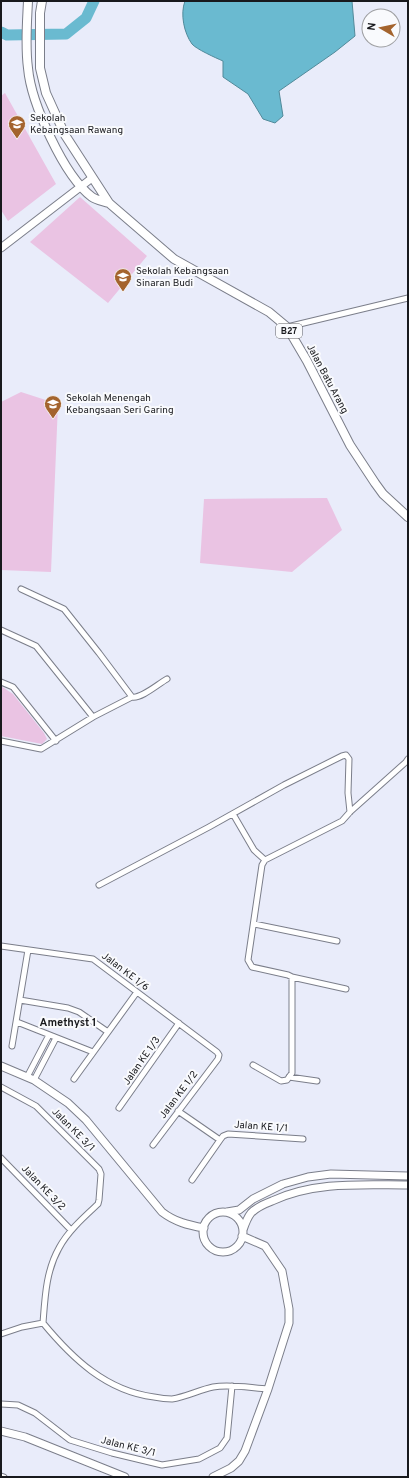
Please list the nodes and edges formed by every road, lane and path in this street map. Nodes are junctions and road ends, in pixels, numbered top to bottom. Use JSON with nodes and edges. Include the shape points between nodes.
{"nodes":[{"id":1,"x":28,"y":1,"type":"edge"},
{"id":2,"x":42,"y":1,"type":"edge"},
{"id":3,"x":92,"y":178,"type":"junction"},
{"id":4,"x":80,"y":186,"type":"junction"},
{"id":5,"x":109,"y":203,"type":"junction"},
{"id":6,"x":1,"y":248,"type":"edge"},
{"id":7,"x":408,"y":298,"type":"edge"},
{"id":8,"x":287,"y":327,"type":"junction"},
{"id":9,"x":408,"y":517,"type":"edge"},
{"id":10,"x":21,"y":589,"type":"dead end"},
{"id":11,"x":1,"y":630,"type":"edge"},
{"id":12,"x":166,"y":679,"type":"dead end"},
{"id":13,"x":1,"y":682,"type":"edge"},
{"id":14,"x":132,"y":697,"type":"junction"},
{"id":15,"x":93,"y":717,"type":"junction"},
{"id":16,"x":1,"y":741,"type":"edge"},
{"id":17,"x":56,"y":741,"type":"junction"},
{"id":18,"x":408,"y":759,"type":"edge"},
{"id":19,"x":350,"y":812,"type":"junction"},
{"id":20,"x":233,"y":814,"type":"junction"},
{"id":21,"x":265,"y":860,"type":"junction"},
{"id":22,"x":99,"y":886,"type":"dead end"},
{"id":23,"x":254,"y":924,"type":"junction"},
{"id":24,"x":338,"y":941,"type":"dead end"},
{"id":25,"x":1,"y":946,"type":"edge"},
{"id":26,"x":28,"y":950,"type":"junction"},
{"id":27,"x":292,"y":977,"type":"junction"},
{"id":28,"x":346,"y":989,"type":"dead end"},
{"id":29,"x":137,"y":992,"type":"junction"},
{"id":30,"x":20,"y":1000,"type":"junction"},
{"id":31,"x":17,"y":1022,"type":"junction"},
{"id":32,"x":180,"y":1023,"type":"junction"},
{"id":33,"x":108,"y":1032,"type":"junction"},
{"id":34,"x":49,"y":1035,"type":"junction"},
{"id":35,"x":56,"y":1038,"type":"junction"},
{"id":36,"x":12,"y":1046,"type":"dead end"},
{"id":37,"x":93,"y":1052,"type":"junction"},
{"id":38,"x":219,"y":1055,"type":"joint"},
{"id":39,"x":253,"y":1065,"type":"dead end"},
{"id":40,"x":1,"y":1066,"type":"edge"},
{"id":41,"x":289,"y":1077,"type":"junction"},
{"id":42,"x":30,"y":1079,"type":"junction"},
{"id":43,"x":74,"y":1079,"type":"dead end"},
{"id":44,"x":317,"y":1081,"type":"dead end"},
{"id":45,"x":1,"y":1087,"type":"edge"},
{"id":46,"x":119,"y":1108,"type":"dead end"},
{"id":47,"x":178,"y":1111,"type":"junction"},
{"id":48,"x":303,"y":1139,"type":"dead end"},
{"id":49,"x":220,"y":1140,"type":"junction"},
{"id":50,"x":153,"y":1145,"type":"dead end"},
{"id":51,"x":1,"y":1158,"type":"edge"},
{"id":52,"x":408,"y":1176,"type":"edge"},
{"id":53,"x":192,"y":1180,"type":"dead end"},
{"id":54,"x":408,"y":1185,"type":"edge"},
{"id":55,"x":227,"y":1212,"type":"junction"},
{"id":56,"x":204,"y":1228,"type":"junction"},
{"id":57,"x":71,"y":1230,"type":"junction"},
{"id":58,"x":243,"y":1233,"type":"junction"},
{"id":59,"x":43,"y":1322,"type":"junction"},
{"id":60,"x":1,"y":1334,"type":"edge"},
{"id":61,"x":232,"y":1386,"type":"junction"},
{"id":62,"x":268,"y":1389,"type":"junction"},
{"id":63,"x":1,"y":1404,"type":"edge"},
{"id":64,"x":1,"y":1431,"type":"edge"},
{"id":65,"x":125,"y":1477,"type":"edge"},
{"id":66,"x":212,"y":1477,"type":"edge"}],
"edges":[{"from":1,"to":4,"type":"main road","name":"Jalan Batu Arang","number":"B27","via":[[27,48],[31,87],[41,115],[65,164]]},
{"from":2,"to":3,"type":"main road","name":"Jalan Batu Arang","number":"B27","via":[[40,68],[46,93],[65,135]]},
{"from":3,"to":4,"type":"street"},
{"from":3,"to":5,"type":"main road","name":"Jalan Batu Arang","number":"B27"},
{"from":4,"to":5,"type":"main road","name":"Jalan Batu Arang","number":"B27","via":[[93,198]]},
{"from":4,"to":6,"type":"street"},
{"from":5,"to":8,"type":"main road","name":"Jalan Batu Arang","number":"B27","via":[[174,259],[269,312]]},
{"from":7,"to":8,"type":"street"},
{"from":8,"to":9,"type":"main road","name":"Jalan Batu Arang","number":"B27","via":[[350,445],[383,494]]},
{"from":10,"to":14,"type":"street","via":[[64,609]]},
{"from":11,"to":15,"type":"street","via":[[36,646]]},
{"from":12,"to":14,"type":"street","via":[[143,694]]},
{"from":13,"to":17,"type":"street","via":[[13,687]]},
{"from":14,"to":15,"type":"street"},
{"from":15,"to":17,"type":"street"},
{"from":16,"to":17,"type":"street","via":[[41,749]]},
{"from":18,"to":19,"type":"street"},
{"from":19,"to":20,"type":"street","via":[[349,759],[346,755],[284,784]]},
{"from":19,"to":21,"type":"street","via":[[342,821]]},
{"from":20,"to":21,"type":"street","via":[[254,850]]},
{"from":20,"to":22,"type":"street"},
{"from":21,"to":23,"type":"street","via":[[262,865]]},
{"from":23,"to":24,"type":"street"},
{"from":23,"to":27,"type":"street","via":[[249,964],[252,967]]},
{"from":25,"to":26,"type":"street","name":"Jalan KE 1/6"},
{"from":26,"to":29,"type":"street","name":"Jalan KE 1/6","via":[[93,959]]},
{"from":26,"to":30,"type":"street"},
{"from":27,"to":28,"type":"street"},
{"from":27,"to":41,"type":"street","via":[[292,1073]]},
{"from":29,"to":32,"type":"street","name":"Jalan KE 1/6"},
{"from":29,"to":33,"type":"street"},
{"from":30,"to":31,"type":"street"},
{"from":30,"to":33,"type":"street","via":[[68,1008],[79,1012]]},
{"from":31,"to":34,"type":"street"},
{"from":31,"to":36,"type":"street"},
{"from":32,"to":38,"type":"street","name":"Jalan KE 1/6"},
{"from":32,"to":46,"type":"street","name":"Jalan KE 1/3"},
{"from":33,"to":37,"type":"street"},
{"from":34,"to":35,"type":"street"},
{"from":34,"to":42,"type":"street"},
{"from":35,"to":37,"type":"street"},
{"from":35,"to":42,"type":"street"},
{"from":37,"to":43,"type":"street"},
{"from":38,"to":47,"type":"street","name":"Jalan KE 1/2"},
{"from":39,"to":41,"type":"street","via":[[281,1081]]},
{"from":40,"to":42,"type":"street"},
{"from":41,"to":44,"type":"street"},
{"from":42,"to":56,"type":"street","via":[[68,1103],[86,1120],[162,1212],[180,1223]]},
{"from":45,"to":57,"type":"street","name":"Jalan KE 3/1","via":[[36,1106],[100,1169],[98,1204]]},
{"from":47,"to":49,"type":"street"},
{"from":47,"to":50,"type":"street","name":"Jalan KE 1/2"},
{"from":48,"to":49,"type":"street","name":"Jalan KE 1/1","via":[[228,1134]]},
{"from":49,"to":53,"type":"street"},
{"from":51,"to":57,"type":"street","name":"Jalan KE 3/2"},
{"from":52,"to":55,"type":"street","via":[[331,1174],[308,1177],[283,1184],[239,1210]]},
{"from":54,"to":58,"type":"street","via":[[332,1185],[306,1189],[258,1206],[250,1214]]},
{"from":55,"to":56,"type":"street","via":[[215,1214],[206,1222]]},
{"from":55,"to":58,"type":"street","via":[[238,1218]]},
{"from":56,"to":58,"type":"street","via":[[206,1242],[210,1247],[222,1252],[235,1248],[240,1243]]},
{"from":57,"to":59,"type":"street","via":[[59,1247],[50,1270]]},
{"from":58,"to":62,"type":"street","via":[[265,1246],[282,1271],[289,1309],[288,1323]]},
{"from":59,"to":60,"type":"street"},
{"from":59,"to":61,"type":"street","via":[[73,1357],[107,1382],[124,1390],[144,1396],[170,1399],[211,1388]]},
{"from":61,"to":62,"type":"street"},
{"from":61,"to":63,"type":"street","name":"Jalan KE 3/1","via":[[227,1438],[220,1448],[199,1460],[162,1465],[70,1440],[35,1413],[18,1405]]},
{"from":62,"to":66,"type":"street","via":[[239,1461]]},
{"from":64,"to":65,"type":"street","via":[[25,1437]]}]}
